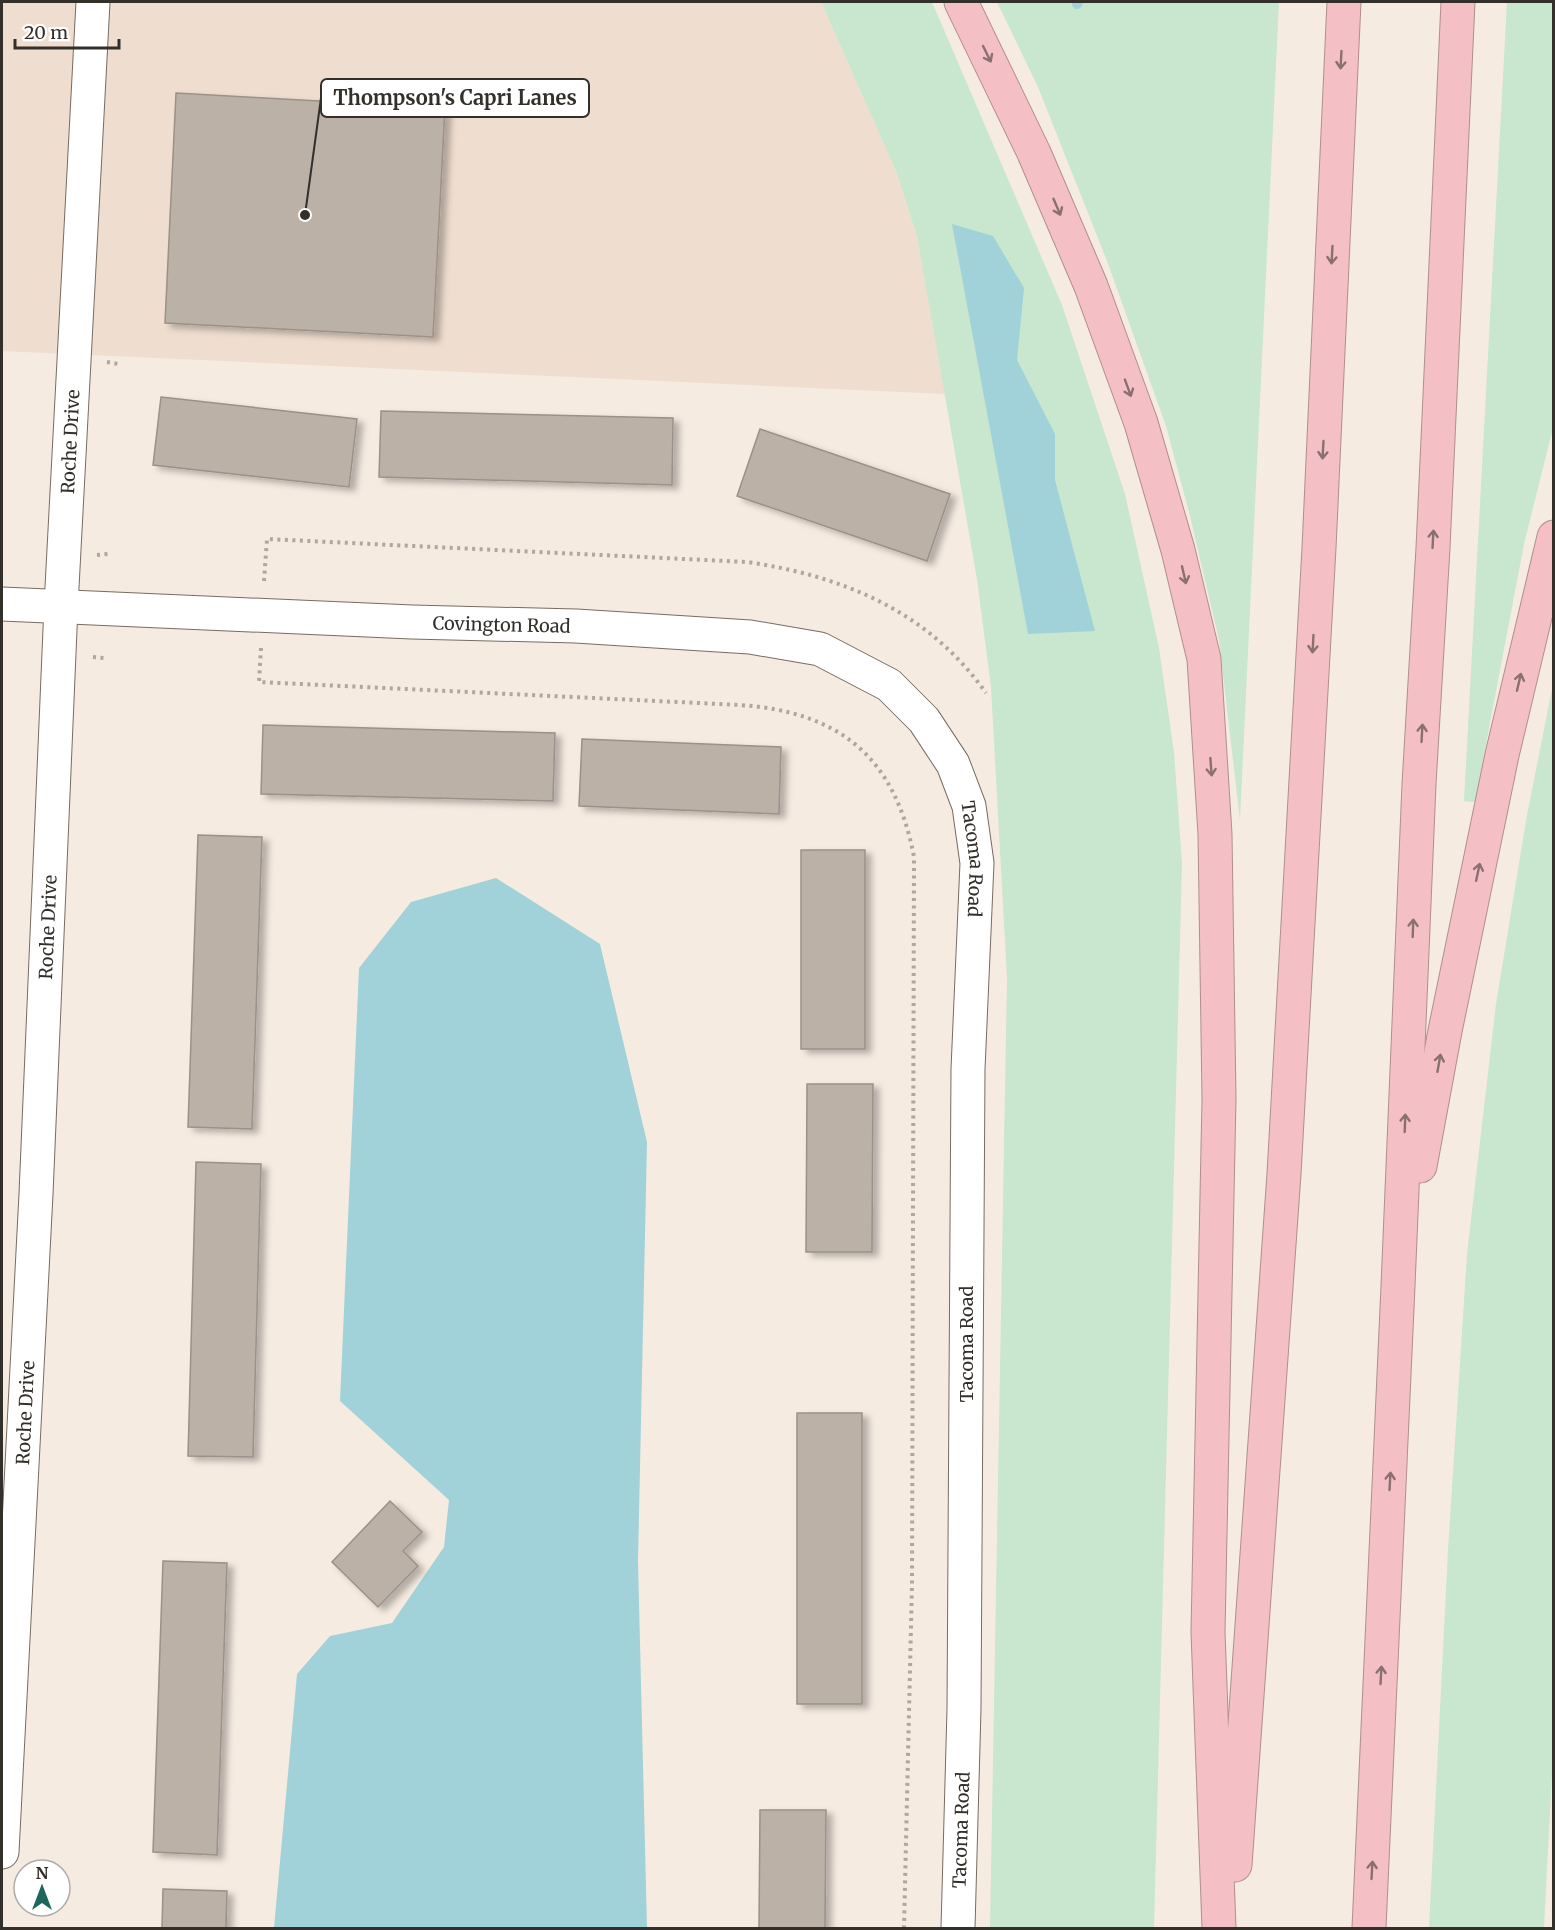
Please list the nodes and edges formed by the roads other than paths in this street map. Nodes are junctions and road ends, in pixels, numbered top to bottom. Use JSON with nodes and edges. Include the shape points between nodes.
{"nodes":[{"id":1,"x":93,"y":2,"type":"edge"},
{"id":2,"x":961,"y":2,"type":"edge"},
{"id":3,"x":1344,"y":2,"type":"edge"},
{"id":4,"x":1458,"y":2,"type":"edge"},
{"id":5,"x":1554,"y":537,"type":"edge"},
{"id":6,"x":2,"y":604,"type":"edge"},
{"id":7,"x":61,"y":606,"type":"junction"},
{"id":8,"x":954,"y":764,"type":"joint"},
{"id":9,"x":1398,"y":1286,"type":"junction"},
{"id":10,"x":2,"y":1852,"type":"edge"},
{"id":11,"x":958,"y":1929,"type":"edge"},
{"id":12,"x":1219,"y":1929,"type":"edge"},
{"id":13,"x":1232,"y":1929,"type":"edge"},
{"id":14,"x":1369,"y":1929,"type":"edge"}],
"edges":[{"from":1,"to":7,"type":"street","name":"Roche Drive"},
{"from":2,"to":12,"type":"highway","one_way":true,"via":[[1034,153],[1091,285],[1141,423],[1204,659],[1215,834],[1219,1099],[1208,1632]]},
{"from":3,"to":13,"type":"highway","one_way":true,"via":[[1284,1174]]},
{"from":9,"to":4,"type":"highway","one_way":true},
{"from":9,"to":5,"type":"highway","one_way":true,"via":[[1454,985],[1502,755]]},
{"from":6,"to":7,"type":"street","name":"Covington Road"},
{"from":7,"to":8,"type":"street","name":"Covington Road","via":[[576,626],[750,638],[820,649],[889,685],[924,720]]},
{"from":7,"to":10,"type":"street","name":"Roche Drive"},
{"from":8,"to":11,"type":"street","name":"Tacoma Road","via":[[969,806],[977,863],[968,1069],[964,1698]]},
{"from":14,"to":9,"type":"highway","one_way":true}]}
